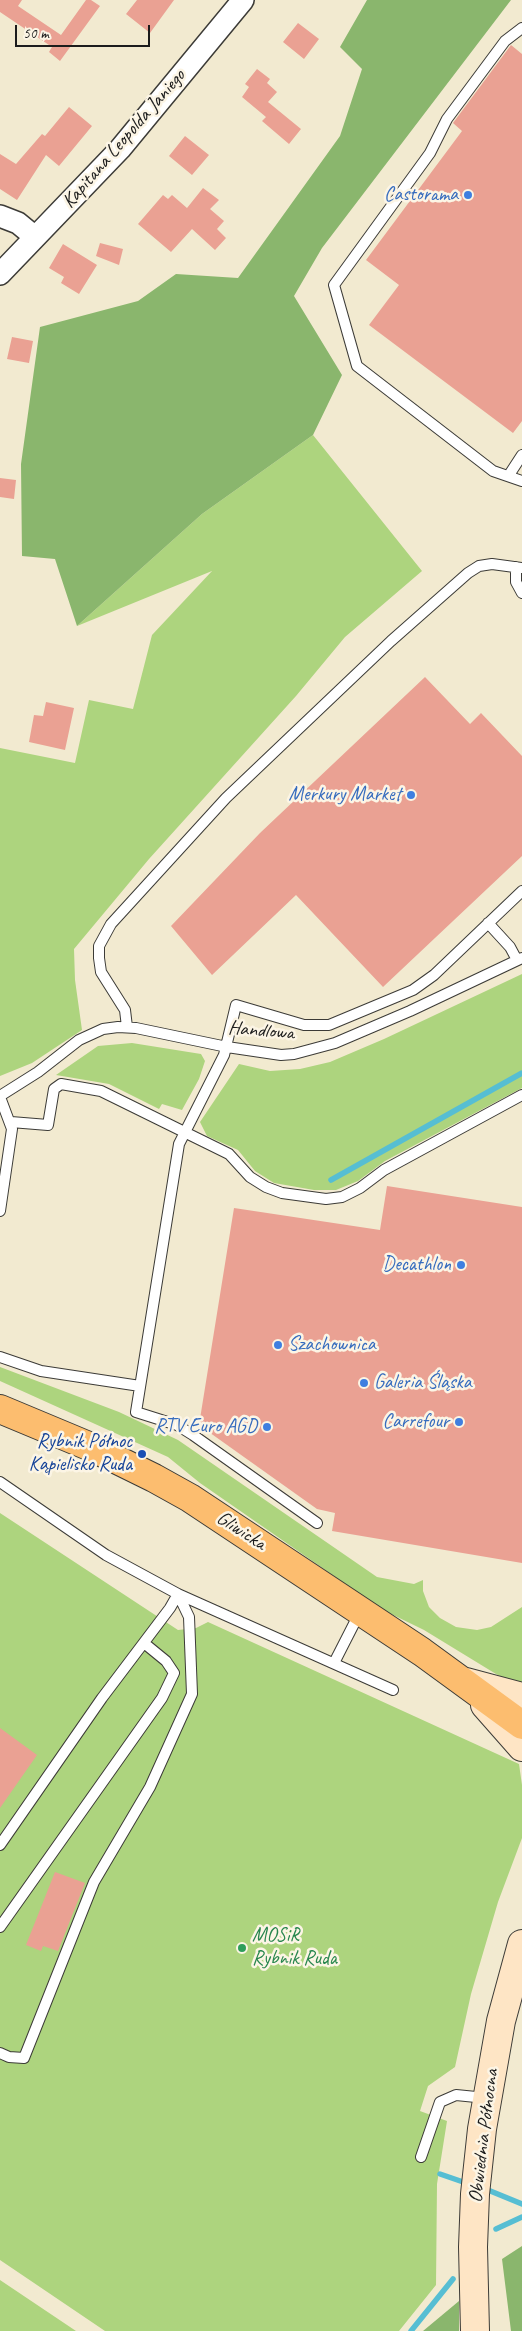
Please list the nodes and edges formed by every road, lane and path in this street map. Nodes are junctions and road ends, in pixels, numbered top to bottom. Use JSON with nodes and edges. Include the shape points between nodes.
{"nodes":[{"id":1,"x":243,"y":0,"type":"edge"},
{"id":2,"x":522,"y":28,"type":"edge"},
{"id":3,"x":0,"y":216,"type":"edge"},
{"id":4,"x":35,"y":237,"type":"junction"},
{"id":5,"x":0,"y":274,"type":"edge"},
{"id":6,"x":522,"y":455,"type":"edge"},
{"id":7,"x":509,"y":475,"type":"junction"},
{"id":8,"x":522,"y":481,"type":"edge"},
{"id":9,"x":519,"y":568,"type":"edge"},
{"id":10,"x":522,"y":593,"type":"edge"},
{"id":11,"x":522,"y":891,"type":"edge"},
{"id":12,"x":488,"y":923,"type":"junction"},
{"id":13,"x":519,"y":959,"type":"edge"},
{"id":14,"x":126,"y":1027,"type":"junction"},
{"id":15,"x":227,"y":1047,"type":"junction"},
{"id":16,"x":522,"y":1095,"type":"edge"},
{"id":17,"x":0,"y":1097,"type":"edge"},
{"id":18,"x":10,"y":1122,"type":"junction"},
{"id":19,"x":185,"y":1132,"type":"junction"},
{"id":20,"x":1,"y":1199,"type":"edge"},
{"id":21,"x":0,"y":1211,"type":"edge"},
{"id":22,"x":0,"y":1357,"type":"edge"},
{"id":23,"x":140,"y":1386,"type":"junction"},
{"id":24,"x":0,"y":1409,"type":"edge"},
{"id":25,"x":0,"y":1482,"type":"edge"},
{"id":26,"x":317,"y":1523,"type":"dead end"},
{"id":27,"x":178,"y":1594,"type":"junction"},
{"id":28,"x":360,"y":1611,"type":"junction"},
{"id":29,"x":144,"y":1643,"type":"junction"},
{"id":30,"x":334,"y":1663,"type":"junction"},
{"id":31,"x":466,"y":1682,"type":"junction"},
{"id":32,"x":393,"y":1690,"type":"dead end"},
{"id":33,"x":522,"y":1697,"type":"edge"},
{"id":34,"x":522,"y":1710,"type":"edge"},
{"id":35,"x":522,"y":1725,"type":"edge"},
{"id":36,"x":522,"y":1747,"type":"edge"},
{"id":37,"x":0,"y":1845,"type":"edge"},
{"id":38,"x":0,"y":1927,"type":"edge"},
{"id":39,"x":522,"y":1944,"type":"edge"},
{"id":40,"x":0,"y":2053,"type":"edge"},
{"id":41,"x":486,"y":2098,"type":"junction"},
{"id":42,"x":421,"y":2157,"type":"dead end"},
{"id":43,"x":475,"y":2331,"type":"edge"}],
"edges":[{"from":1,"to":4,"type":"street","name":"Kapitana Leopolda Janiego","via":[[125,143]]},
{"from":2,"to":7,"type":"lane","via":[[505,41],[447,119],[430,154],[334,285],[357,366],[493,471]]},
{"from":3,"to":4,"type":"street","via":[[18,223]]},
{"from":4,"to":5,"type":"street","name":"Kapitana Leopolda Janiego"},
{"from":6,"to":7,"type":"lane"},
{"from":7,"to":8,"type":"lane"},
{"from":9,"to":10,"type":"lane","via":[[516,582]]},
{"from":9,"to":14,"type":"lane","via":[[485,564],[468,573],[226,798],[111,924],[99,946],[98,958],[101,972],[125,1010]]},
{"from":11,"to":12,"type":"lane"},
{"from":12,"to":13,"type":"lane"},
{"from":12,"to":15,"type":"lane","via":[[434,976],[413,990],[329,1025],[304,1025],[236,1005]]},
{"from":13,"to":15,"type":"lane","name":"Handlowa","via":[[410,1011],[320,1048],[281,1055]]},
{"from":14,"to":15,"type":"lane","name":"Handlowa"},
{"from":14,"to":17,"type":"lane","name":"Handlowa","via":[[103,1029],[89,1035]]},
{"from":15,"to":19,"type":"lane"},
{"from":16,"to":19,"type":"lane","via":[[384,1170],[360,1188],[334,1199],[319,1199],[266,1187],[250,1177],[229,1154]]},
{"from":17,"to":18,"type":"lane"},
{"from":18,"to":19,"type":"lane","via":[[48,1125],[54,1089],[61,1084],[110,1094]]},
{"from":18,"to":20,"type":"lane","via":[[12,1135]]},
{"from":19,"to":23,"type":"lane","via":[[177,1149]]},
{"from":20,"to":21,"type":"lane"},
{"from":22,"to":23,"type":"lane","via":[[41,1371]]},
{"from":23,"to":26,"type":"lane","via":[[136,1412],[176,1425],[193,1435]]},
{"from":24,"to":28,"type":"main road","name":"Gliwicka","via":[[91,1447],[175,1489]]},
{"from":25,"to":27,"type":"lane","via":[[106,1555]]},
{"from":27,"to":29,"type":"lane"},
{"from":27,"to":30,"type":"lane"},
{"from":27,"to":40,"type":"lane","via":[[189,1617],[192,1694],[150,1787],[94,1882],[24,2058]]},
{"from":28,"to":30,"type":"lane"},
{"from":28,"to":31,"type":"main road","name":"Gliwicka"},
{"from":29,"to":37,"type":"lane"},
{"from":29,"to":38,"type":"lane","via":[[166,1661],[174,1674],[162,1698]]},
{"from":30,"to":32,"type":"lane"},
{"from":31,"to":33,"type":"main road"},
{"from":31,"to":34,"type":"main road","name":"Gliwicka"},
{"from":31,"to":35,"type":"main road","name":"Gliwicka"},
{"from":31,"to":36,"type":"main road"},
{"from":39,"to":41,"type":"main road","name":"Obwiednia Północna","via":[[501,2021]]},
{"from":41,"to":42,"type":"lane","via":[[456,2095],[440,2102]]},
{"from":41,"to":43,"type":"main road","name":"Obwiednia Północna","via":[[474,2210]]}]}
